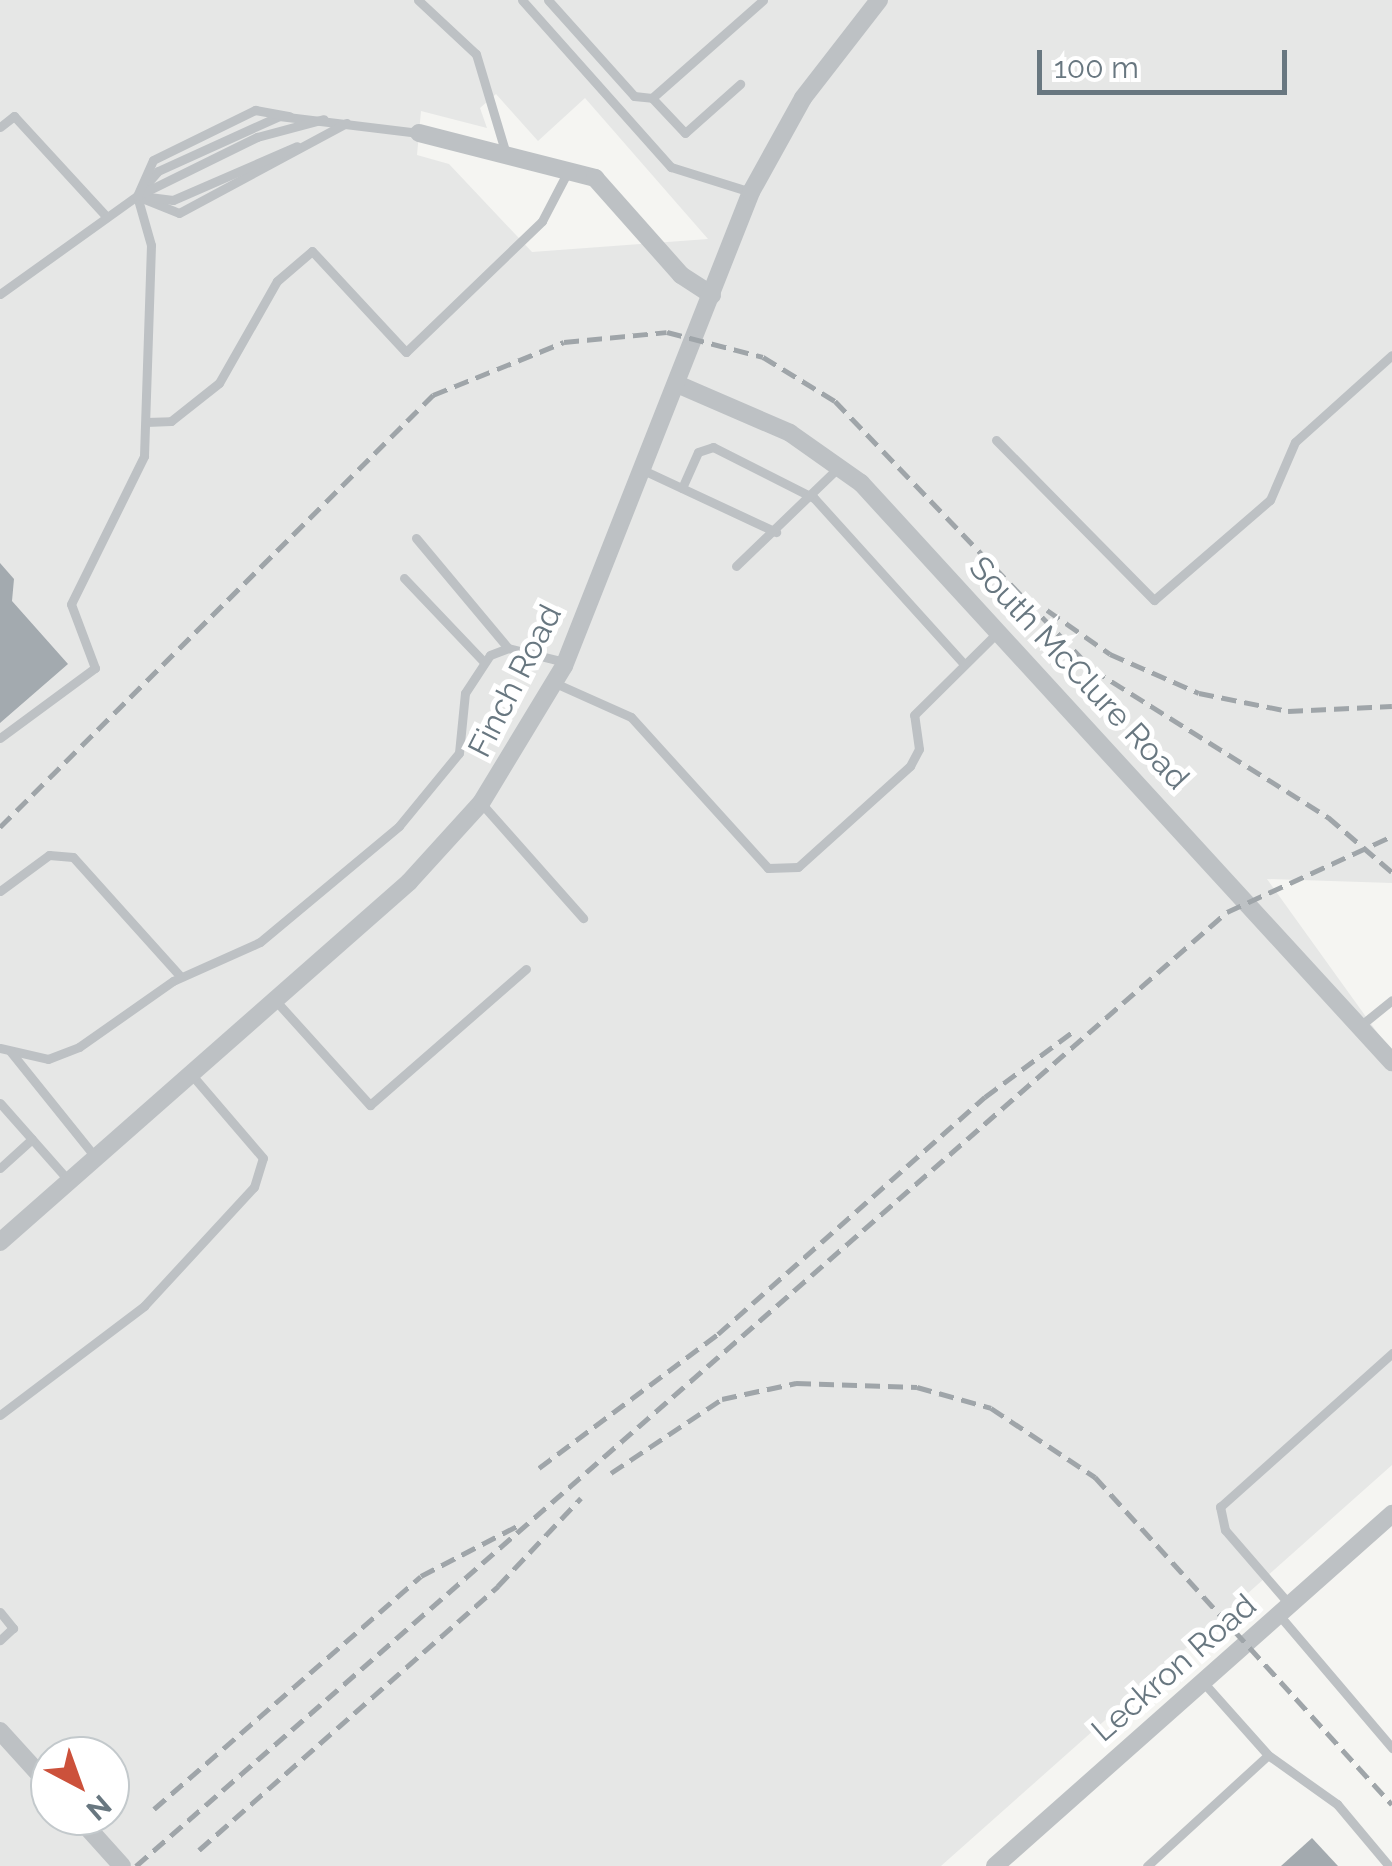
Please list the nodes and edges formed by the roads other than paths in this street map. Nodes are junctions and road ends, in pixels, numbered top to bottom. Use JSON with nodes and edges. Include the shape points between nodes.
{"nodes":[{"id":1,"x":418,"y":0,"type":"edge"},
{"id":2,"x":522,"y":0,"type":"edge"},
{"id":3,"x":548,"y":0,"type":"edge"},
{"id":4,"x":763,"y":0,"type":"edge"},
{"id":5,"x":879,"y":0,"type":"edge"},
{"id":6,"x":740,"y":84,"type":"dead end"},
{"id":7,"x":652,"y":98,"type":"junction"},
{"id":8,"x":324,"y":119,"type":"junction"},
{"id":9,"x":346,"y":123,"type":"junction"},
{"id":10,"x":0,"y":128,"type":"edge"},
{"id":11,"x":419,"y":133,"type":"joint"},
{"id":12,"x":506,"y":154,"type":"junction"},
{"id":13,"x":570,"y":169,"type":"junction"},
{"id":14,"x":751,"y":192,"type":"junction"},
{"id":15,"x":136,"y":196,"type":"junction"},
{"id":16,"x":107,"y":218,"type":"junction"},
{"id":17,"x":0,"y":294,"type":"edge"},
{"id":18,"x":712,"y":296,"type":"junction"},
{"id":19,"x":1392,"y":355,"type":"edge"},
{"id":20,"x":677,"y":384,"type":"junction"},
{"id":21,"x":146,"y":422,"type":"junction"},
{"id":22,"x":996,"y":440,"type":"dead end"},
{"id":23,"x":839,"y":466,"type":"junction"},
{"id":24,"x":643,"y":470,"type":"junction"},
{"id":25,"x":682,"y":488,"type":"junction"},
{"id":26,"x":814,"y":498,"type":"junction"},
{"id":27,"x":776,"y":532,"type":"junction"},
{"id":28,"x":416,"y":538,"type":"dead end"},
{"id":29,"x":736,"y":566,"type":"dead end"},
{"id":30,"x":404,"y":578,"type":"dead end"},
{"id":31,"x":999,"y":631,"type":"junction"},
{"id":32,"x":508,"y":648,"type":"junction"},
{"id":33,"x":484,"y":662,"type":"junction"},
{"id":34,"x":565,"y":662,"type":"junction"},
{"id":35,"x":962,"y":663,"type":"junction"},
{"id":36,"x":555,"y":683,"type":"junction"},
{"id":37,"x":0,"y":738,"type":"edge"},
{"id":38,"x":482,"y":803,"type":"junction"},
{"id":39,"x":0,"y":891,"type":"edge"},
{"id":40,"x":584,"y":918,"type":"dead end"},
{"id":41,"x":526,"y":969,"type":"dead end"},
{"id":42,"x":181,"y":978,"type":"junction"},
{"id":43,"x":274,"y":1000,"type":"junction"},
{"id":44,"x":1392,"y":1000,"type":"edge"},
{"id":45,"x":1360,"y":1026,"type":"junction"},
{"id":46,"x":5,"y":1049,"type":"edge"},
{"id":47,"x":1392,"y":1062,"type":"edge"},
{"id":48,"x":191,"y":1074,"type":"junction"},
{"id":49,"x":0,"y":1103,"type":"edge"},
{"id":50,"x":32,"y":1140,"type":"junction"},
{"id":51,"x":96,"y":1158,"type":"junction"},
{"id":52,"x":0,"y":1168,"type":"edge"},
{"id":53,"x":69,"y":1181,"type":"junction"},
{"id":54,"x":0,"y":1242,"type":"edge"},
{"id":55,"x":1392,"y":1353,"type":"edge"},
{"id":56,"x":0,"y":1414,"type":"edge"},
{"id":57,"x":1392,"y":1514,"type":"edge"},
{"id":58,"x":1285,"y":1610,"type":"junction"},
{"id":59,"x":0,"y":1612,"type":"edge"},
{"id":60,"x":0,"y":1640,"type":"edge"},
{"id":61,"x":1203,"y":1682,"type":"junction"},
{"id":62,"x":0,"y":1731,"type":"edge"},
{"id":63,"x":1392,"y":1748,"type":"edge"},
{"id":64,"x":1268,"y":1755,"type":"junction"},
{"id":65,"x":30,"y":1764,"type":"edge"},
{"id":66,"x":95,"y":1836,"type":"edge"},
{"id":67,"x":122,"y":1866,"type":"edge"},
{"id":68,"x":995,"y":1866,"type":"edge"},
{"id":69,"x":1147,"y":1866,"type":"edge"},
{"id":70,"x":1389,"y":1866,"type":"edge"}],
"edges":[{"from":1,"to":12,"type":"lane","via":[[476,54]]},
{"from":2,"to":14,"type":"lane","via":[[671,167]]},
{"from":3,"to":7,"type":"lane","via":[[634,96]]},
{"from":4,"to":7,"type":"lane"},
{"from":5,"to":14,"type":"street","name":"Finch Road","via":[[803,98]]},
{"from":6,"to":7,"type":"lane","via":[[685,133]]},
{"from":8,"to":9,"type":"lane"},
{"from":8,"to":15,"type":"lane","via":[[257,138]]},
{"from":8,"to":15,"type":"lane","via":[[288,116],[158,171]]},
{"from":9,"to":11,"type":"lane"},
{"from":9,"to":15,"type":"lane","via":[[179,213]]},
{"from":10,"to":16,"type":"lane","via":[[14,116]]},
{"from":11,"to":12,"type":"street"},
{"from":12,"to":13,"type":"street"},
{"from":13,"to":18,"type":"street","via":[[602,184],[681,275]]},
{"from":13,"to":21,"type":"lane","via":[[542,222],[406,352],[312,251],[277,281],[219,383],[170,420]]},
{"from":14,"to":18,"type":"street","name":"Finch Road"},
{"from":15,"to":16,"type":"lane"},
{"from":15,"to":21,"type":"lane","via":[[151,245]]},
{"from":16,"to":17,"type":"lane"},
{"from":18,"to":20,"type":"street","name":"Finch Road"},
{"from":19,"to":22,"type":"lane","via":[[1294,442],[1270,500],[1154,600]]},
{"from":20,"to":23,"type":"street","name":"South McClure Road","via":[[790,433]]},
{"from":20,"to":24,"type":"street","name":"Finch Road"},
{"from":21,"to":37,"type":"lane","via":[[144,456],[71,604],[96,668]]},
{"from":23,"to":26,"type":"lane"},
{"from":23,"to":31,"type":"street","name":"South McClure Road"},
{"from":24,"to":25,"type":"lane"},
{"from":24,"to":34,"type":"street","name":"Finch Road"},
{"from":25,"to":26,"type":"lane","via":[[698,452],[712,447]]},
{"from":25,"to":27,"type":"lane"},
{"from":26,"to":27,"type":"lane"},
{"from":26,"to":35,"type":"lane"},
{"from":27,"to":29,"type":"lane"},
{"from":28,"to":32,"type":"lane"},
{"from":30,"to":33,"type":"lane"},
{"from":31,"to":35,"type":"lane"},
{"from":31,"to":45,"type":"street","name":"South McClure Road"},
{"from":32,"to":33,"type":"lane"},
{"from":32,"to":34,"type":"lane"},
{"from":33,"to":42,"type":"lane","via":[[465,693],[467,731],[400,826],[260,942]]},
{"from":34,"to":36,"type":"street","name":"Finch Road"},
{"from":35,"to":36,"type":"lane","via":[[914,715],[919,749],[910,766],[798,867],[768,868],[630,717]]},
{"from":36,"to":38,"type":"street","name":"Finch Road"},
{"from":38,"to":40,"type":"lane"},
{"from":38,"to":43,"type":"street","name":"Finch Road"},
{"from":39,"to":42,"type":"lane","via":[[50,855],[73,856]]},
{"from":41,"to":43,"type":"lane","via":[[370,1105]]},
{"from":42,"to":46,"type":"lane","via":[[80,1047],[48,1060]]},
{"from":43,"to":48,"type":"street","name":"Finch Road"},
{"from":44,"to":45,"type":"lane"},
{"from":45,"to":47,"type":"street","name":"South McClure Road"},
{"from":46,"to":51,"type":"lane"},
{"from":48,"to":51,"type":"street","name":"Finch Road"},
{"from":48,"to":56,"type":"lane","via":[[263,1158],[254,1187],[144,1306]]},
{"from":49,"to":50,"type":"lane"},
{"from":50,"to":52,"type":"lane"},
{"from":50,"to":53,"type":"lane"},
{"from":51,"to":53,"type":"street","name":"Finch Road"},
{"from":53,"to":54,"type":"street","name":"Finch Road"},
{"from":55,"to":58,"type":"lane","via":[[1220,1507],[1226,1530]]},
{"from":57,"to":58,"type":"street","name":"Leckron Road"},
{"from":58,"to":61,"type":"street","name":"Leckron Road"},
{"from":58,"to":63,"type":"lane"},
{"from":59,"to":60,"type":"lane","via":[[13,1628]]},
{"from":61,"to":64,"type":"lane"},
{"from":61,"to":68,"type":"street","name":"Leckron Road"},
{"from":62,"to":65,"type":"street"},
{"from":64,"to":69,"type":"lane"},
{"from":64,"to":70,"type":"lane","via":[[1336,1804]]},
{"from":66,"to":67,"type":"street"}]}
